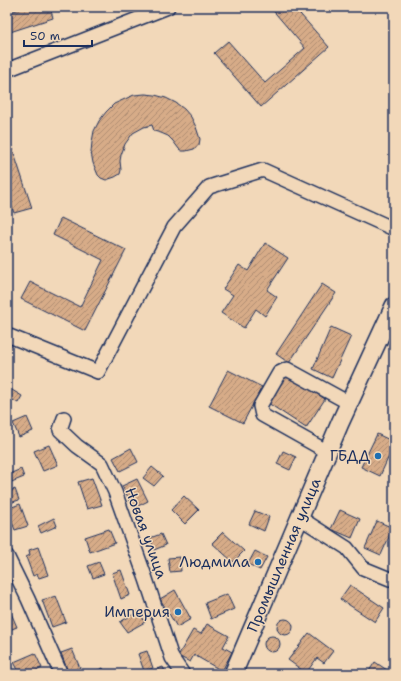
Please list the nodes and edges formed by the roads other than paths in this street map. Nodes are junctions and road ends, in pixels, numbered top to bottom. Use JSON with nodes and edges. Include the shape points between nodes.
{"nodes":[{"id":1,"x":168,"y":7,"type":"edge"},
{"id":2,"x":7,"y":70,"type":"edge"},
{"id":3,"x":394,"y":229,"type":"edge"},
{"id":4,"x":394,"y":306,"type":"edge"},
{"id":5,"x":7,"y":335,"type":"edge"},
{"id":6,"x":349,"y":403,"type":"junction"},
{"id":7,"x":64,"y":418,"type":"dead end"},
{"id":8,"x":328,"y":452,"type":"junction"},
{"id":9,"x":300,"y":518,"type":"junction"},
{"id":10,"x":7,"y":556,"type":"edge"},
{"id":11,"x":390,"y":579,"type":"dead end"},
{"id":12,"x":61,"y":674,"type":"edge"},
{"id":13,"x":183,"y":674,"type":"edge"},
{"id":14,"x":233,"y":674,"type":"edge"}],
"edges":[{"from":1,"to":2,"type":"street"},
{"from":3,"to":5,"type":"street","via":[[264,170],[209,187],[174,227],[98,372]]},
{"from":4,"to":6,"type":"main road","name":"Промышленная улица"},
{"from":6,"to":8,"type":"main road","name":"Промышленная улица"},
{"from":6,"to":8,"type":"street","via":[[287,368],[279,373],[260,406],[262,415]]},
{"from":7,"to":13,"type":"street","name":"Новая улица","via":[[60,430],[102,464],[115,492],[172,658]]},
{"from":8,"to":9,"type":"main road","name":"Промышленная улица"},
{"from":9,"to":11,"type":"street","via":[[347,548],[362,568]]},
{"from":9,"to":14,"type":"main road","name":"Промышленная улица"},
{"from":10,"to":12,"type":"street"}]}
